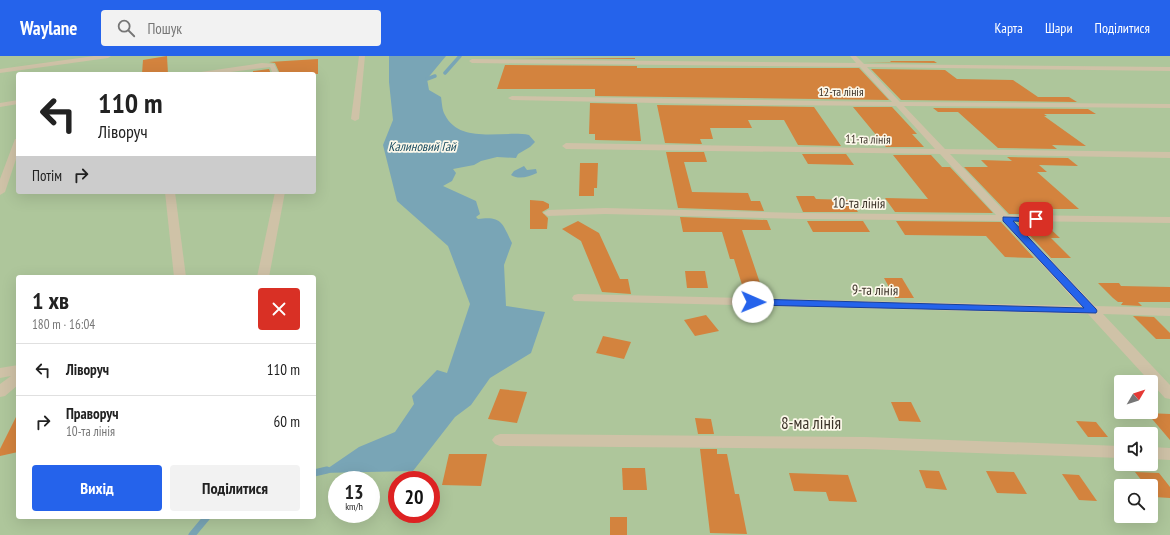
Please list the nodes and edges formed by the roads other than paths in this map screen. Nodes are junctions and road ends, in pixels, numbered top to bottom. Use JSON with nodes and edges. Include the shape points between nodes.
{"nodes":[{"id":1,"x":43,"y":56,"type":"edge"},
{"id":2,"x":108,"y":56,"type":"edge"},
{"id":3,"x":362,"y":56,"type":"edge"},
{"id":4,"x":853,"y":56,"type":"edge"},
{"id":5,"x":472,"y":61,"type":"dead end"},
{"id":6,"x":40,"y":66,"type":"junction"},
{"id":7,"x":862,"y":66,"type":"junction"},
{"id":8,"x":1170,"y":69,"type":"edge"},
{"id":9,"x":0,"y":71,"type":"edge"},
{"id":10,"x":215,"y":72,"type":"edge"},
{"id":11,"x":275,"y":72,"type":"edge"},
{"id":12,"x":512,"y":98,"type":"dead end"},
{"id":13,"x":16,"y":102,"type":"edge"},
{"id":14,"x":898,"y":104,"type":"junction"},
{"id":15,"x":0,"y":105,"type":"edge"},
{"id":16,"x":1170,"y":106,"type":"edge"},
{"id":17,"x":355,"y":118,"type":"dead end"},
{"id":18,"x":566,"y":146,"type":"dead end"},
{"id":19,"x":16,"y":147,"type":"edge"},
{"id":20,"x":943,"y":152,"type":"junction"},
{"id":21,"x":1170,"y":155,"type":"edge"},
{"id":22,"x":0,"y":192,"type":"edge"},
{"id":23,"x":170,"y":194,"type":"edge"},
{"id":24,"x":280,"y":194,"type":"edge"},
{"id":25,"x":548,"y":213,"type":"dead end"},
{"id":26,"x":1006,"y":219,"type":"junction"},
{"id":27,"x":1170,"y":220,"type":"edge"},
{"id":28,"x":180,"y":275,"type":"edge"},
{"id":29,"x":263,"y":275,"type":"edge"},
{"id":30,"x":578,"y":298,"type":"dead end"},
{"id":31,"x":1092,"y":311,"type":"junction"},
{"id":32,"x":1170,"y":312,"type":"edge"},
{"id":33,"x":16,"y":370,"type":"edge"},
{"id":34,"x":0,"y":373,"type":"edge"},
{"id":35,"x":16,"y":380,"type":"edge"},
{"id":36,"x":0,"y":392,"type":"edge"},
{"id":37,"x":1170,"y":394,"type":"edge"},
{"id":38,"x":500,"y":440,"type":"dead end"},
{"id":39,"x":1114,"y":452,"type":"edge"},
{"id":40,"x":1158,"y":453,"type":"edge"},
{"id":41,"x":1170,"y":454,"type":"edge"}],
"edges":[{"from":1,"to":6,"type":"lane"},
{"from":2,"to":6,"type":"lane"},
{"from":3,"to":17,"type":"lane"},
{"from":4,"to":7,"type":"lane"},
{"from":5,"to":7,"type":"lane"},
{"from":6,"to":9,"type":"lane"},
{"from":7,"to":8,"type":"lane"},
{"from":7,"to":14,"type":"lane"},
{"from":10,"to":11,"type":"lane","via":[[262,65],[272,65]]},
{"from":12,"to":14,"type":"lane","name":"12-та лінія"},
{"from":13,"to":15,"type":"lane"},
{"from":14,"to":16,"type":"lane","name":"12-та лінія"},
{"from":14,"to":20,"type":"lane"},
{"from":18,"to":20,"type":"lane","name":"11-та лінія"},
{"from":19,"to":22,"type":"lane"},
{"from":20,"to":21,"type":"lane","name":"11-та лінія"},
{"from":20,"to":26,"type":"lane"},
{"from":23,"to":28,"type":"lane"},
{"from":24,"to":29,"type":"lane"},
{"from":25,"to":26,"type":"lane","name":"10-та лінія","via":[[605,211]]},
{"from":26,"to":27,"type":"lane","name":"10-та лінія"},
{"from":26,"to":31,"type":"lane"},
{"from":30,"to":31,"type":"lane","name":"9-та лінія"},
{"from":31,"to":32,"type":"lane","name":"9-та лінія"},
{"from":31,"to":37,"type":"lane"},
{"from":33,"to":34,"type":"lane"},
{"from":35,"to":36,"type":"lane"},
{"from":38,"to":39,"type":"lane","name":"8-ма лінія","via":[[864,443]]},
{"from":40,"to":41,"type":"lane"}]}
